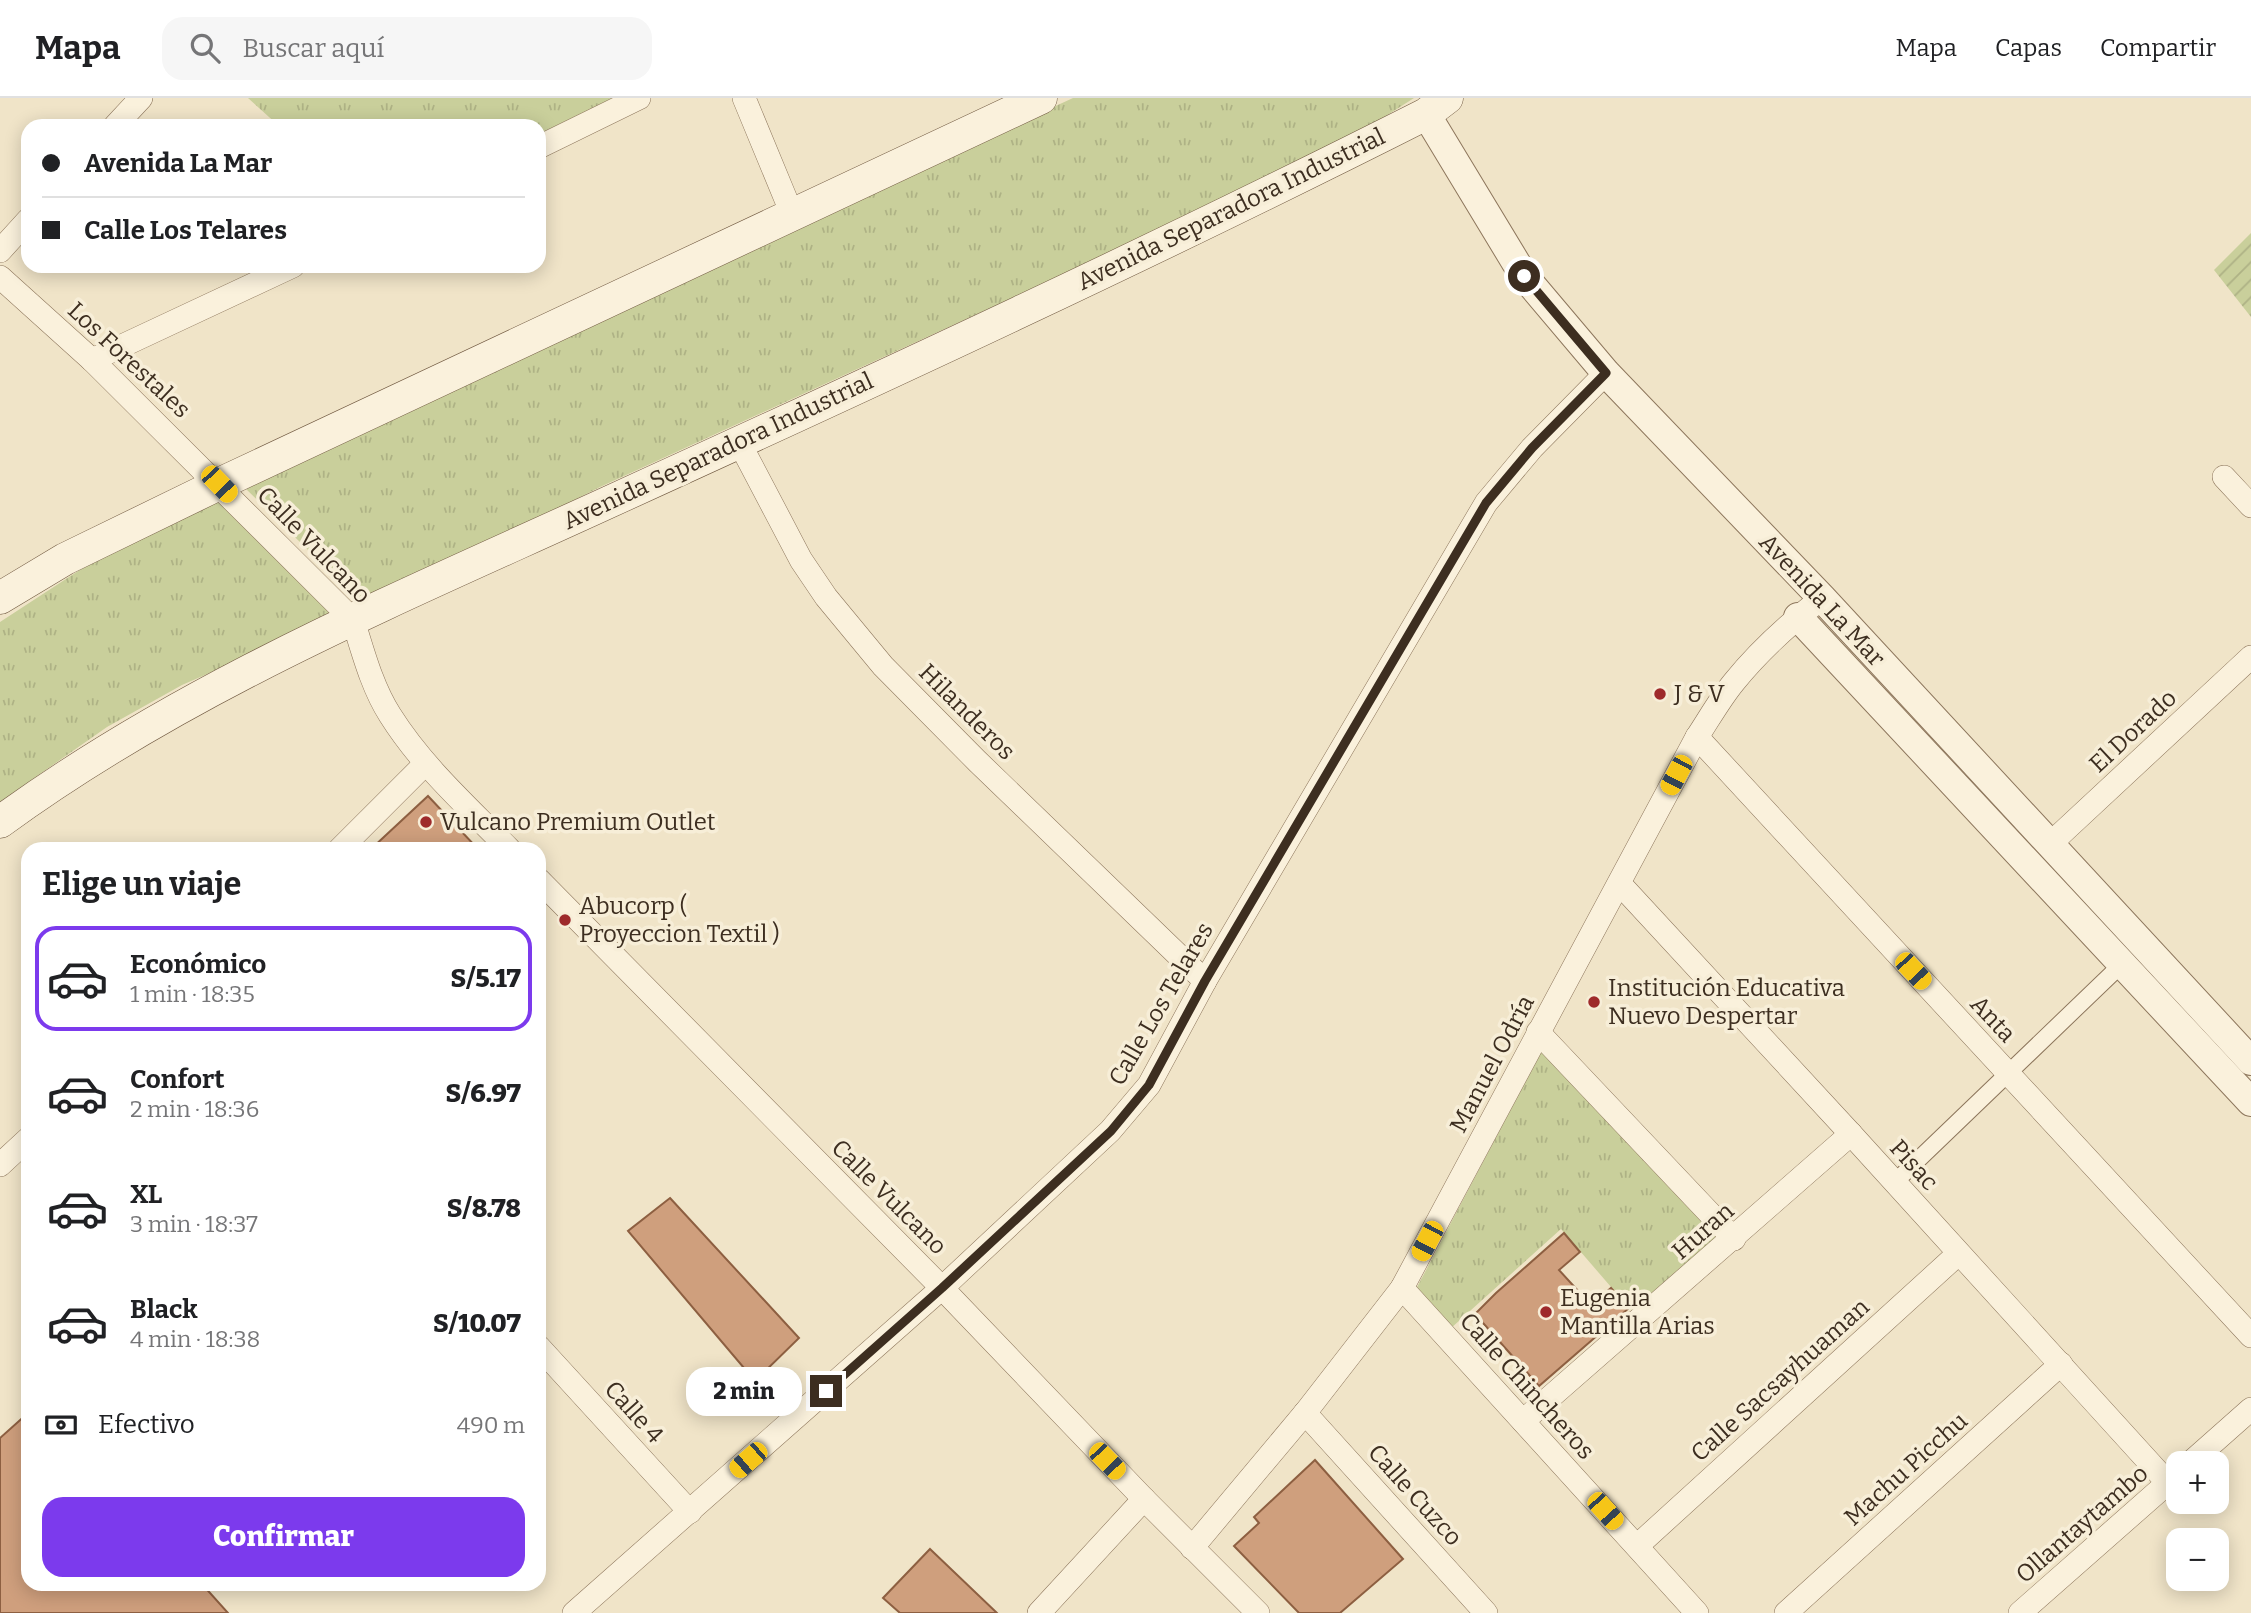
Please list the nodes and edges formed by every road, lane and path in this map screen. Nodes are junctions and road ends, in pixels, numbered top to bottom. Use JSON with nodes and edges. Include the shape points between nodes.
{"nodes":[{"id":1,"x":141,"y":98,"type":"edge"},
{"id":2,"x":639,"y":98,"type":"edge"},
{"id":3,"x":744,"y":98,"type":"edge"},
{"id":4,"x":1041,"y":98,"type":"edge"},
{"id":5,"x":1436,"y":106,"type":"edge"},
{"id":6,"x":122,"y":119,"type":"edge"},
{"id":7,"x":546,"y":144,"type":"edge"},
{"id":8,"x":792,"y":214,"type":"junction"},
{"id":9,"x":21,"y":228,"type":"edge"},
{"id":10,"x":0,"y":251,"type":"edge"},
{"id":11,"x":278,"y":273,"type":"edge"},
{"id":12,"x":0,"y":277,"type":"edge"},
{"id":13,"x":92,"y":360,"type":"junction"},
{"id":14,"x":1606,"y":373,"type":"junction"},
{"id":15,"x":739,"y":442,"type":"junction"},
{"id":16,"x":2224,"y":477,"type":"dead end"},
{"id":17,"x":219,"y":484,"type":"junction"},
{"id":18,"x":2251,"y":506,"type":"edge"},
{"id":19,"x":0,"y":598,"type":"edge"},
{"id":20,"x":1822,"y":598,"type":"junction"},
{"id":21,"x":1798,"y":617,"type":"junction"},
{"id":22,"x":353,"y":620,"type":"junction"},
{"id":23,"x":2251,"y":657,"type":"edge"},
{"id":24,"x":1697,"y":737,"type":"junction"},
{"id":25,"x":425,"y":764,"type":"junction"},
{"id":26,"x":0,"y":822,"type":"edge"},
{"id":27,"x":347,"y":842,"type":"edge"},
{"id":28,"x":502,"y":842,"type":"edge"},
{"id":29,"x":2050,"y":844,"type":"junction"},
{"id":30,"x":1620,"y":884,"type":"junction"},
{"id":31,"x":546,"y":887,"type":"edge"},
{"id":32,"x":2123,"y":963,"type":"junction"},
{"id":33,"x":1205,"y":981,"type":"junction"},
{"id":34,"x":1538,"y":1032,"type":"junction"},
{"id":35,"x":2251,"y":1061,"type":"edge"},
{"id":36,"x":2008,"y":1074,"type":"junction"},
{"id":37,"x":2251,"y":1102,"type":"edge"},
{"id":38,"x":1851,"y":1134,"type":"junction"},
{"id":39,"x":21,"y":1146,"type":"edge"},
{"id":40,"x":0,"y":1165,"type":"edge"},
{"id":41,"x":1895,"y":1182,"type":"junction"},
{"id":42,"x":1734,"y":1239,"type":"junction"},
{"id":43,"x":1958,"y":1254,"type":"junction"},
{"id":44,"x":942,"y":1288,"type":"junction"},
{"id":45,"x":1402,"y":1288,"type":"junction"},
{"id":46,"x":2251,"y":1336,"type":"edge"},
{"id":47,"x":546,"y":1355,"type":"edge"},
{"id":48,"x":2061,"y":1364,"type":"junction"},
{"id":49,"x":2251,"y":1409,"type":"edge"},
{"id":50,"x":1305,"y":1413,"type":"junction"},
{"id":51,"x":1523,"y":1421,"type":"junction"},
{"id":52,"x":2204,"y":1451,"type":"edge"},
{"id":53,"x":2166,"y":1471,"type":"edge"},
{"id":54,"x":2166,"y":1484,"type":"edge"},
{"id":55,"x":1144,"y":1499,"type":"junction"},
{"id":56,"x":690,"y":1512,"type":"junction"},
{"id":57,"x":1637,"y":1546,"type":"junction"},
{"id":58,"x":1192,"y":1548,"type":"junction"},
{"id":59,"x":574,"y":1613,"type":"edge"},
{"id":60,"x":1039,"y":1613,"type":"edge"},
{"id":61,"x":1258,"y":1613,"type":"edge"},
{"id":62,"x":1486,"y":1613,"type":"edge"},
{"id":63,"x":1698,"y":1613,"type":"edge"},
{"id":64,"x":1786,"y":1613,"type":"edge"},
{"id":65,"x":2020,"y":1613,"type":"edge"}],
"edges":[{"from":1,"to":6,"type":"street"},
{"from":2,"to":7,"type":"street"},
{"from":3,"to":8,"type":"street"},
{"from":4,"to":8,"type":"main road"},
{"from":5,"to":14,"type":"street","name":"Avenida La Mar","via":[[1524,276]]},
{"from":5,"to":15,"type":"main road","name":"Avenida Separadora Industrial","via":[[1273,191]]},
{"from":8,"to":17,"type":"main road"},
{"from":9,"to":10,"type":"street"},
{"from":11,"to":13,"type":"street"},
{"from":12,"to":13,"type":"street","name":"Los Forestales"},
{"from":13,"to":17,"type":"street","name":"Los Forestales"},
{"from":14,"to":20,"type":"street","name":"Avenida La Mar"},
{"from":14,"to":33,"type":"street","name":"Calle Los Telares","via":[[1532,448],[1486,503]]},
{"from":15,"to":22,"type":"main road","name":"Avenida Separadora Industrial"},
{"from":15,"to":33,"type":"street","name":"Hilanderos","via":[[801,560],[883,666]]},
{"from":16,"to":18,"type":"street"},
{"from":17,"to":19,"type":"main road","via":[[65,559]]},
{"from":17,"to":22,"type":"street","name":"Calle Vulcano"},
{"from":20,"to":21,"type":"street","name":"Manuel Odría"},
{"from":20,"to":29,"type":"street","name":"Avenida La Mar"},
{"from":21,"to":24,"type":"street","name":"Manuel Odría","via":[[1734,682]]},
{"from":21,"to":32,"type":"street","name":"Avenida La Mar"},
{"from":22,"to":25,"type":"street","name":"Calle Vulcano","via":[[389,713]]},
{"from":22,"to":26,"type":"main road","name":"Avenida Separadora Industrial","via":[[156,720]]},
{"from":23,"to":29,"type":"street","name":"El Dorado"},
{"from":24,"to":30,"type":"street","name":"Manuel Odría"},
{"from":24,"to":36,"type":"street","name":"Anta"},
{"from":25,"to":27,"type":"street"},
{"from":25,"to":28,"type":"street","name":"Calle Vulcano"},
{"from":29,"to":35,"type":"street","name":"Avenida La Mar"},
{"from":30,"to":34,"type":"street","name":"Manuel Odría"},
{"from":30,"to":38,"type":"street","name":"Pisac"},
{"from":31,"to":44,"type":"street","name":"Calle Vulcano"},
{"from":32,"to":36,"type":"street"},
{"from":32,"to":37,"type":"street","name":"Avenida La Mar"},
{"from":33,"to":44,"type":"street","name":"Calle Los Telares","via":[[1149,1085],[1111,1131]]},
{"from":34,"to":42,"type":"street"},
{"from":34,"to":45,"type":"street","name":"Manuel Odría"},
{"from":36,"to":41,"type":"street"},
{"from":36,"to":46,"type":"street","name":"Anta"},
{"from":38,"to":41,"type":"street","name":"Pisac"},
{"from":38,"to":42,"type":"street","name":"Huran"},
{"from":39,"to":40,"type":"street"},
{"from":41,"to":43,"type":"street","name":"Pisac"},
{"from":42,"to":51,"type":"street","name":"Huran"},
{"from":43,"to":48,"type":"street","name":"Pisac"},
{"from":43,"to":57,"type":"street","name":"Calle Sacsayhuaman"},
{"from":44,"to":55,"type":"street","name":"Calle Vulcano"},
{"from":44,"to":56,"type":"street","name":"Calle Los Telares"},
{"from":45,"to":50,"type":"street","name":"Manuel Odría"},
{"from":45,"to":51,"type":"street","name":"Calle Chincheros"},
{"from":47,"to":56,"type":"street","name":"Calle 4"},
{"from":48,"to":53,"type":"street","name":"Pisac"},
{"from":48,"to":64,"type":"street","name":"Machu Picchu"},
{"from":49,"to":52,"type":"street"},
{"from":50,"to":58,"type":"street","name":"Manuel Odría"},
{"from":50,"to":62,"type":"street","name":"Calle Cuzco"},
{"from":51,"to":57,"type":"street","name":"Calle Chincheros"},
{"from":54,"to":65,"type":"street","name":"Ollantaytambo"},
{"from":55,"to":58,"type":"street","name":"Calle Vulcano"},
{"from":55,"to":60,"type":"street"},
{"from":56,"to":59,"type":"street","name":"Calle Los Telares"},
{"from":57,"to":63,"type":"street","name":"Calle Chincheros"},
{"from":58,"to":61,"type":"street","name":"Calle Vulcano"}]}
